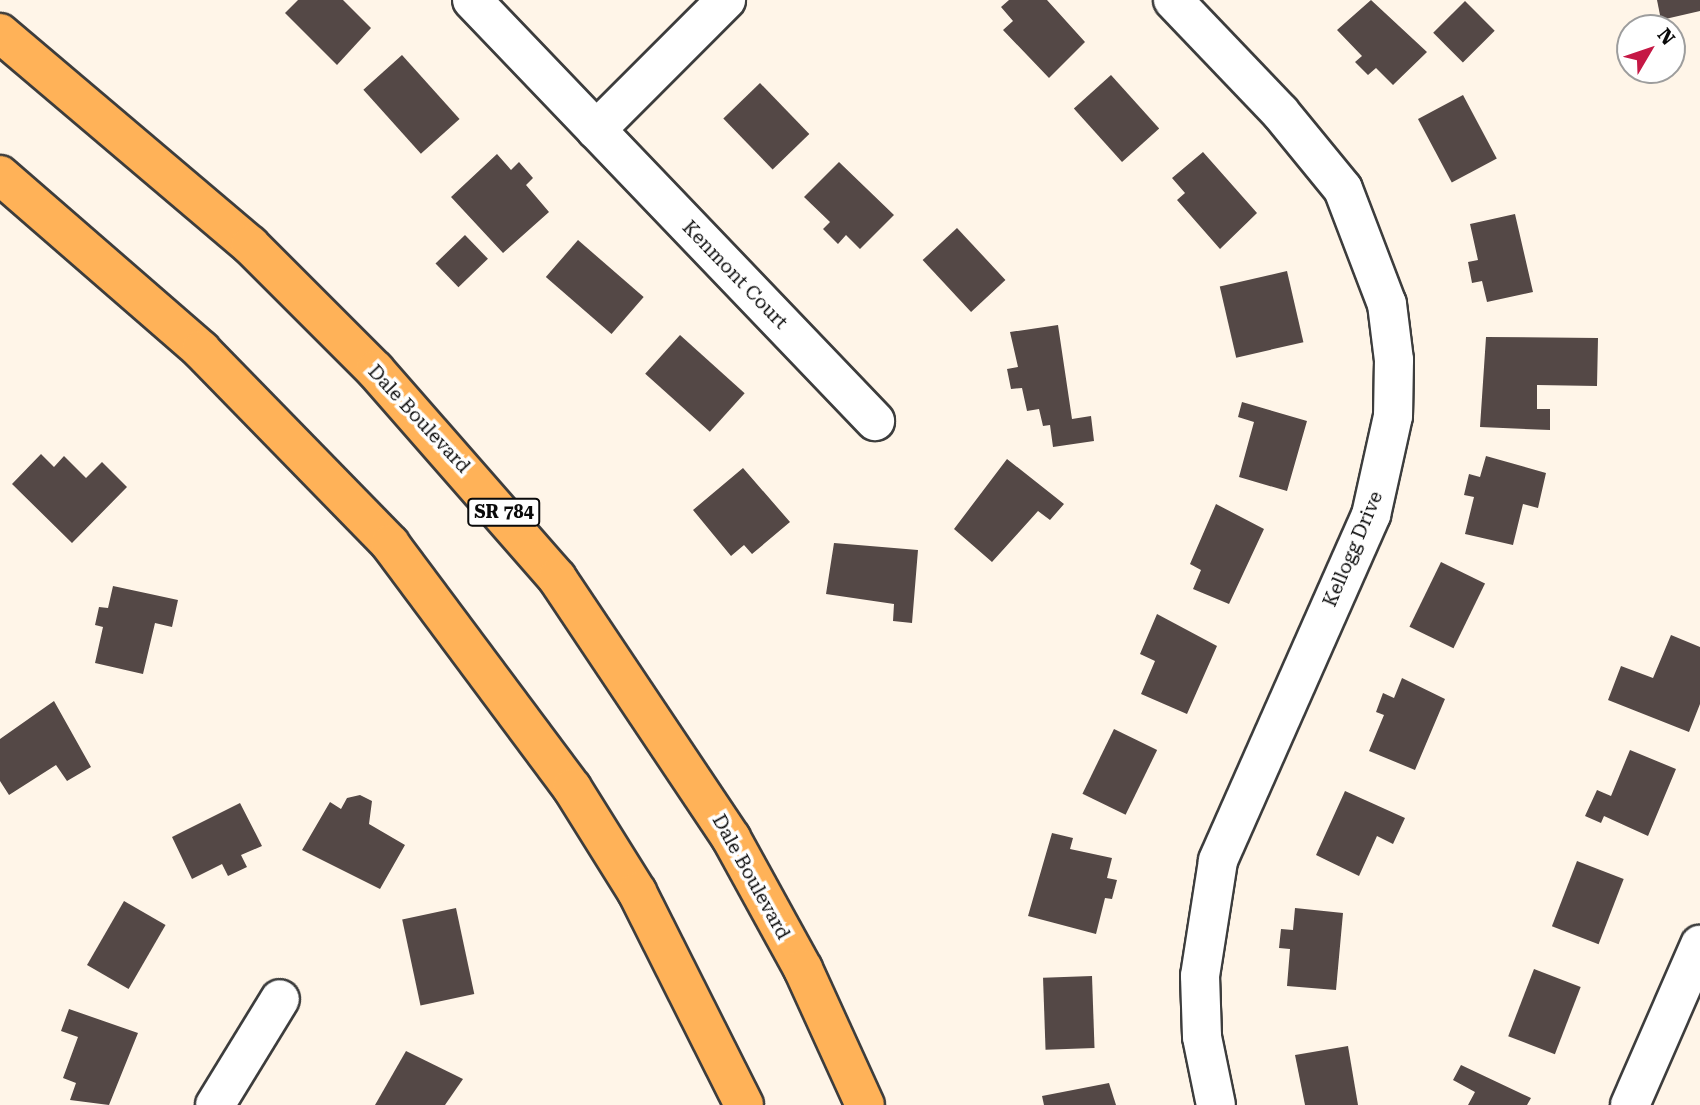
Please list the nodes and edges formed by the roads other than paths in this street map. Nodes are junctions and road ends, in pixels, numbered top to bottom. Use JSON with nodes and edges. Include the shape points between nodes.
{"nodes":[{"id":1,"x":472,"y":0,"type":"edge"},
{"id":2,"x":726,"y":0,"type":"edge"},
{"id":3,"x":1173,"y":0,"type":"edge"},
{"id":4,"x":0,"y":33,"type":"edge"},
{"id":5,"x":596,"y":130,"type":"junction"},
{"id":6,"x":0,"y":175,"type":"edge"},
{"id":7,"x":875,"y":421,"type":"dead end"},
{"id":8,"x":1700,"y":945,"type":"edge"},
{"id":9,"x":280,"y":999,"type":"dead end"},
{"id":10,"x":215,"y":1105,"type":"edge"},
{"id":11,"x":744,"y":1105,"type":"edge"},
{"id":12,"x":865,"y":1105,"type":"edge"},
{"id":13,"x":1216,"y":1105,"type":"edge"},
{"id":14,"x":1630,"y":1105,"type":"edge"}],
"edges":[{"from":1,"to":5,"type":"street","name":"Kenmont Court"},
{"from":2,"to":5,"type":"street"},
{"from":3,"to":13,"type":"street","name":"Kellogg Drive","via":[[1280,112],[1343,189],[1383,291],[1394,360],[1394,416],[1370,515],[1218,861],[1200,976],[1202,1037]]},
{"from":4,"to":12,"type":"main road","name":"Dale Boulevard","number":"SR 784","via":[[250,245],[375,370],[534,550],[649,707],[731,838],[803,969]]},
{"from":5,"to":7,"type":"street","name":"Kenmont Court"},
{"from":6,"to":11,"type":"main road","via":[[201,350],[390,544],[572,788],[637,892]]},
{"from":8,"to":14,"type":"street"},
{"from":9,"to":10,"type":"street"}]}
